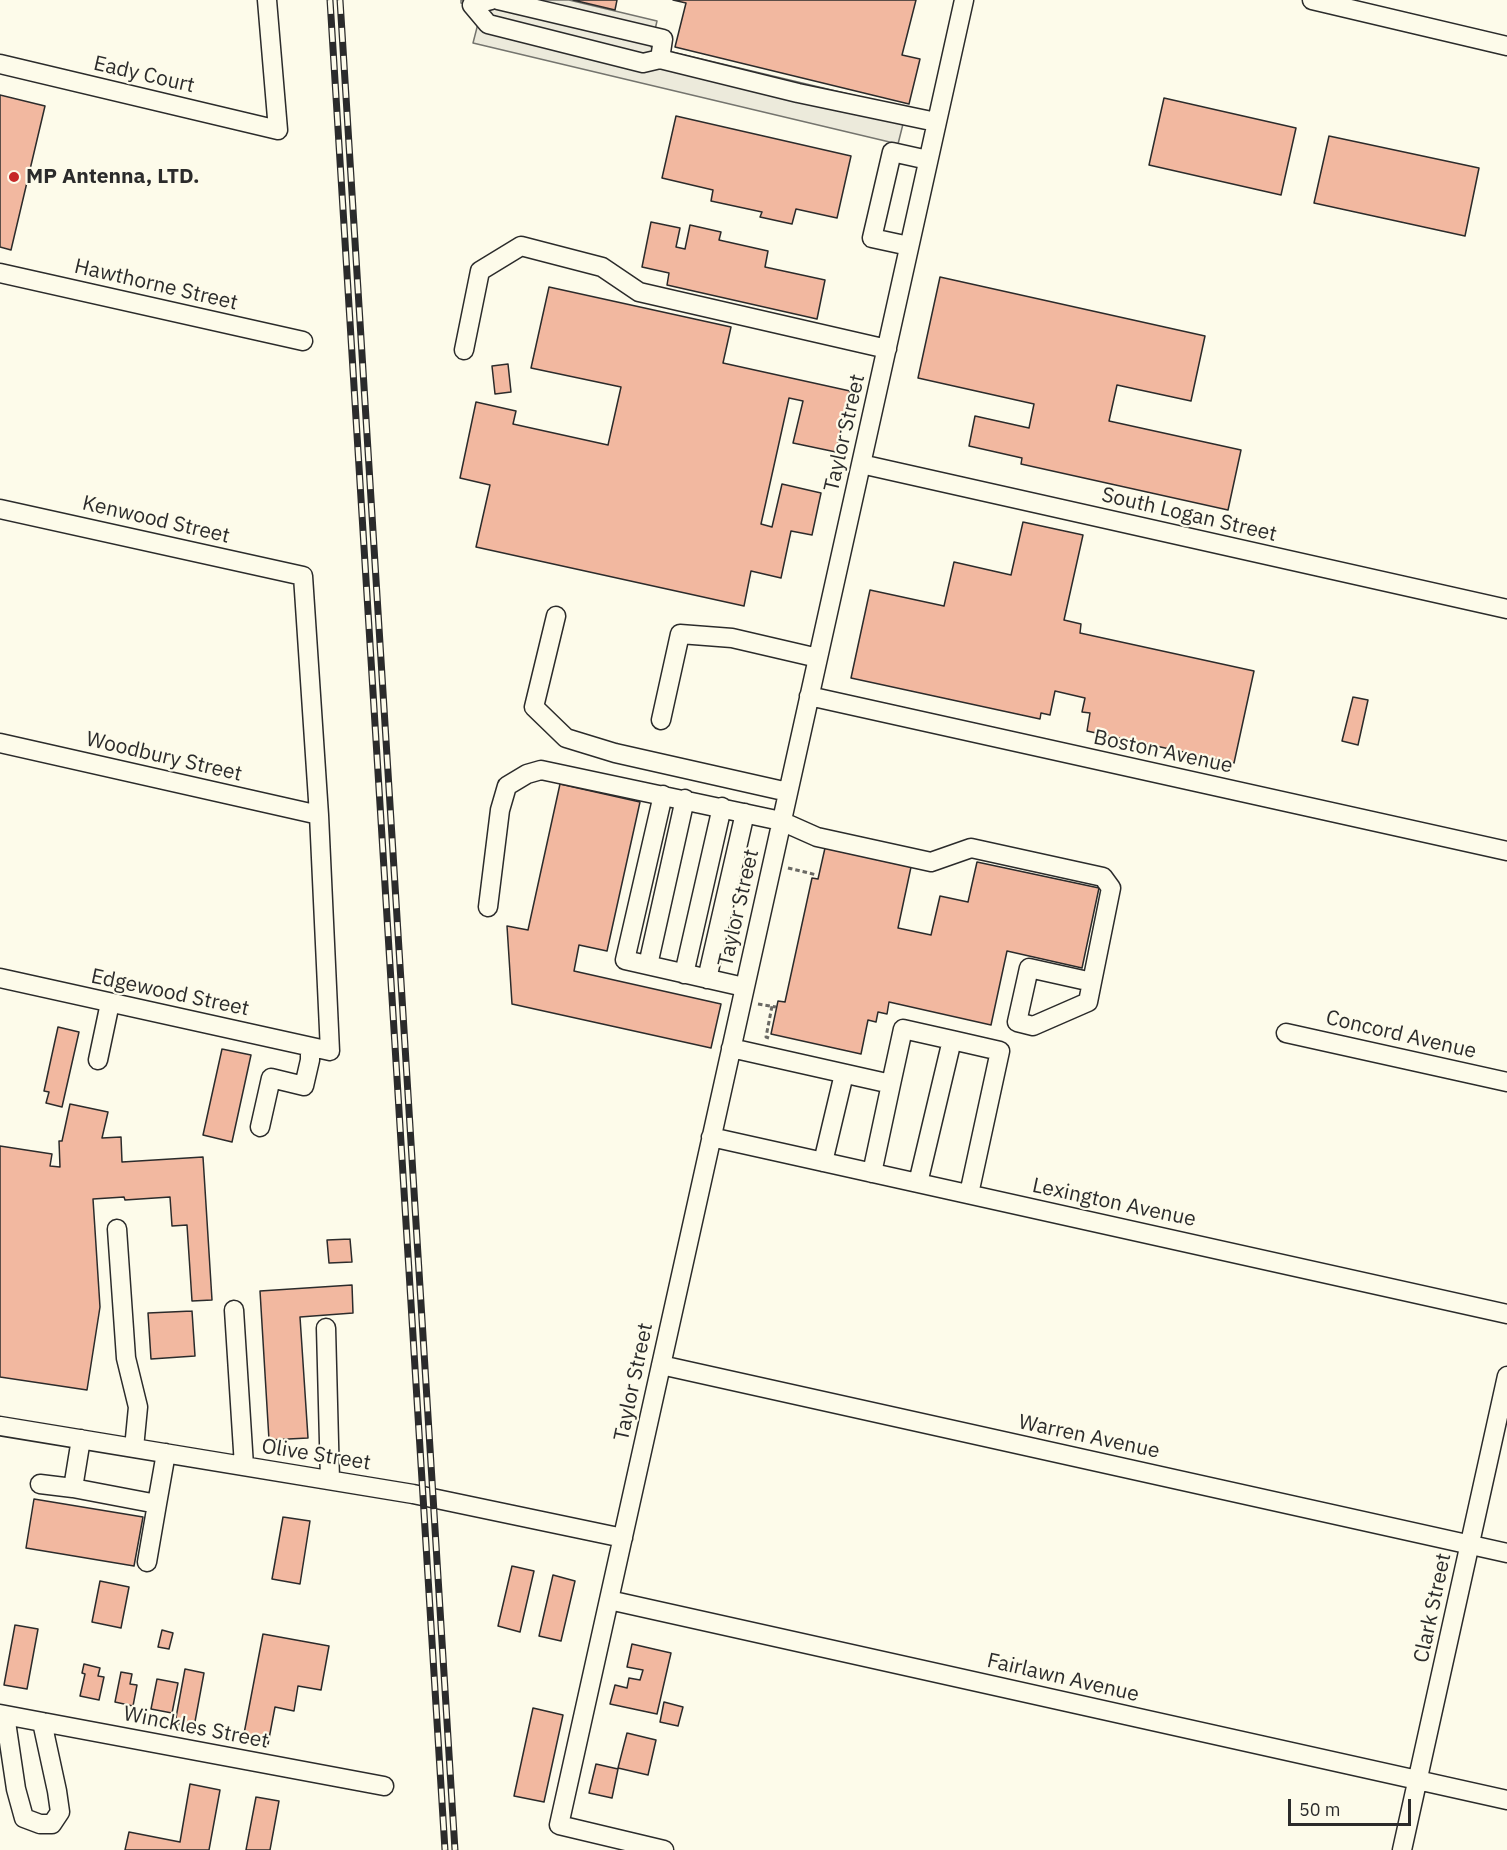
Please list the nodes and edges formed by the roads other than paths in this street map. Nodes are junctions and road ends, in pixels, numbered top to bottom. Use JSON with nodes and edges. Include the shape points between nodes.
{"nodes":[{"id":1,"x":267,"y":0,"type":"edge"},
{"id":2,"x":491,"y":0,"type":"edge"},
{"id":3,"x":498,"y":0,"type":"edge"},
{"id":4,"x":964,"y":0,"type":"edge"},
{"id":5,"x":1312,"y":0,"type":"edge"},
{"id":6,"x":470,"y":2,"type":"edge"},
{"id":7,"x":1335,"y":3,"type":"edge"},
{"id":8,"x":1507,"y":46,"type":"edge"},
{"id":9,"x":660,"y":59,"type":"junction"},
{"id":10,"x":0,"y":64,"type":"edge"},
{"id":11,"x":936,"y":122,"type":"junction"},
{"id":12,"x":928,"y":160,"type":"junction"},
{"id":13,"x":909,"y":246,"type":"junction"},
{"id":14,"x":0,"y":273,"type":"edge"},
{"id":15,"x":303,"y":341,"type":"dead end"},
{"id":16,"x":887,"y":349,"type":"junction"},
{"id":17,"x":464,"y":350,"type":"dead end"},
{"id":18,"x":861,"y":464,"type":"junction"},
{"id":19,"x":0,"y":509,"type":"edge"},
{"id":20,"x":1507,"y":609,"type":"edge"},
{"id":21,"x":556,"y":616,"type":"dead end"},
{"id":22,"x":818,"y":658,"type":"junction"},
{"id":23,"x":809,"y":696,"type":"junction"},
{"id":24,"x":661,"y":720,"type":"dead end"},
{"id":25,"x":0,"y":744,"type":"edge"},
{"id":26,"x":788,"y":792,"type":"junction"},
{"id":27,"x":663,"y":795,"type":"junction"},
{"id":28,"x":685,"y":799,"type":"junction"},
{"id":29,"x":722,"y":807,"type":"junction"},
{"id":30,"x":745,"y":813,"type":"junction"},
{"id":31,"x":319,"y":815,"type":"junction"},
{"id":32,"x":782,"y":821,"type":"junction"},
{"id":33,"x":1507,"y":851,"type":"edge"},
{"id":34,"x":488,"y":907,"type":"dead end"},
{"id":35,"x":648,"y":965,"type":"junction"},
{"id":36,"x":684,"y":974,"type":"junction"},
{"id":37,"x":0,"y":978,"type":"edge"},
{"id":38,"x":707,"y":979,"type":"junction"},
{"id":39,"x":1092,"y":981,"type":"junction"},
{"id":40,"x":744,"y":987,"type":"junction"},
{"id":41,"x":110,"y":1003,"type":"junction"},
{"id":42,"x":1017,"y":1022,"type":"junction"},
{"id":43,"x":1286,"y":1033,"type":"dead end"},
{"id":44,"x":952,"y":1040,"type":"junction"},
{"id":45,"x":310,"y":1047,"type":"junction"},
{"id":46,"x":731,"y":1048,"type":"junction"},
{"id":47,"x":1000,"y":1051,"type":"junction"},
{"id":48,"x":98,"y":1060,"type":"dead end"},
{"id":49,"x":844,"y":1074,"type":"junction"},
{"id":50,"x":1507,"y":1082,"type":"edge"},
{"id":51,"x":891,"y":1084,"type":"junction"},
{"id":52,"x":260,"y":1127,"type":"dead end"},
{"id":53,"x":711,"y":1137,"type":"junction"},
{"id":54,"x":824,"y":1162,"type":"junction"},
{"id":55,"x":872,"y":1173,"type":"junction"},
{"id":56,"x":918,"y":1183,"type":"junction"},
{"id":57,"x":969,"y":1194,"type":"junction"},
{"id":58,"x":117,"y":1229,"type":"dead end"},
{"id":59,"x":234,"y":1310,"type":"dead end"},
{"id":60,"x":1507,"y":1314,"type":"edge"},
{"id":61,"x":326,"y":1328,"type":"dead end"},
{"id":62,"x":661,"y":1365,"type":"junction"},
{"id":63,"x":1507,"y":1376,"type":"edge"},
{"id":64,"x":0,"y":1426,"type":"edge"},
{"id":65,"x":81,"y":1439,"type":"junction"},
{"id":66,"x":134,"y":1448,"type":"junction"},
{"id":67,"x":166,"y":1453,"type":"junction"},
{"id":68,"x":244,"y":1466,"type":"junction"},
{"id":69,"x":330,"y":1480,"type":"junction"},
{"id":70,"x":40,"y":1484,"type":"dead end"},
{"id":71,"x":73,"y":1488,"type":"junction"},
{"id":72,"x":157,"y":1504,"type":"junction"},
{"id":73,"x":623,"y":1538,"type":"junction"},
{"id":74,"x":1470,"y":1544,"type":"junction"},
{"id":75,"x":1507,"y":1553,"type":"edge"},
{"id":76,"x":147,"y":1562,"type":"dead end"},
{"id":77,"x":609,"y":1600,"type":"junction"},
{"id":78,"x":2,"y":1714,"type":"edge"},
{"id":79,"x":42,"y":1722,"type":"junction"},
{"id":80,"x":1418,"y":1780,"type":"junction"},
{"id":81,"x":384,"y":1786,"type":"dead end"},
{"id":82,"x":1507,"y":1800,"type":"edge"},
{"id":83,"x":664,"y":1850,"type":"edge"},
{"id":84,"x":1402,"y":1850,"type":"edge"}],
"edges":[{"from":1,"to":10,"type":"street","name":"Eady Court","via":[[278,130]]},
{"from":2,"to":6,"type":"street"},
{"from":3,"to":9,"type":"street","via":[[663,39]]},
{"from":4,"to":11,"type":"street","name":"Taylor Street"},
{"from":5,"to":7,"type":"street"},
{"from":6,"to":9,"type":"street","via":[[488,24],[643,63]]},
{"from":7,"to":8,"type":"street"},
{"from":9,"to":11,"type":"street"},
{"from":11,"to":12,"type":"street","name":"Taylor Street"},
{"from":12,"to":13,"type":"street","name":"Taylor Street"},
{"from":12,"to":13,"type":"street","via":[[892,152],[872,238]]},
{"from":13,"to":16,"type":"street","name":"Taylor Street"},
{"from":14,"to":15,"type":"street","name":"Hawthorne Street"},
{"from":16,"to":17,"type":"street","via":[[639,292],[602,267],[520,246],[480,271]]},
{"from":16,"to":18,"type":"street","name":"Taylor Street"},
{"from":18,"to":20,"type":"street","name":"South Logan Street"},
{"from":18,"to":22,"type":"street","name":"Taylor Street"},
{"from":19,"to":31,"type":"street","name":"Kenwood Street","via":[[303,576]]},
{"from":21,"to":26,"type":"street","via":[[534,707],[566,738]]},
{"from":22,"to":23,"type":"street","name":"Taylor Street"},
{"from":22,"to":24,"type":"street","via":[[732,638],[680,634]]},
{"from":23,"to":26,"type":"street","name":"Taylor Street"},
{"from":23,"to":33,"type":"street","name":"Boston Avenue"},
{"from":25,"to":31,"type":"street","name":"Woodbury Street"},
{"from":26,"to":32,"type":"street","name":"Taylor Street"},
{"from":27,"to":28,"type":"street"},
{"from":27,"to":34,"type":"street","via":[[542,770],[507,786],[500,810]]},
{"from":27,"to":35,"type":"street","via":[[625,960]]},
{"from":28,"to":29,"type":"street"},
{"from":28,"to":35,"type":"street"},
{"from":29,"to":30,"type":"street"},
{"from":29,"to":36,"type":"street"},
{"from":30,"to":32,"type":"street"},
{"from":30,"to":38,"type":"street"},
{"from":31,"to":45,"type":"street","name":"Edgewood Street","via":[[330,1051]]},
{"from":32,"to":39,"type":"street","via":[[817,837],[931,861],[971,848],[1102,877],[1111,888]]},
{"from":32,"to":40,"type":"street","name":"Taylor Street"},
{"from":35,"to":36,"type":"street"},
{"from":36,"to":38,"type":"street"},
{"from":37,"to":41,"type":"street","name":"Edgewood Street"},
{"from":38,"to":40,"type":"street"},
{"from":39,"to":42,"type":"street","via":[[1088,1002],[1033,1026]]},
{"from":39,"to":42,"type":"street","via":[[1029,968]]},
{"from":40,"to":46,"type":"street","name":"Taylor Street"},
{"from":41,"to":45,"type":"street","name":"Edgewood Street"},
{"from":41,"to":48,"type":"street"},
{"from":42,"to":47,"type":"street"},
{"from":43,"to":50,"type":"street","name":"Concord Avenue"},
{"from":44,"to":47,"type":"street"},
{"from":44,"to":51,"type":"street","via":[[903,1029]]},
{"from":44,"to":56,"type":"street"},
{"from":45,"to":52,"type":"street","via":[[304,1086],[271,1078]]},
{"from":46,"to":49,"type":"street"},
{"from":46,"to":53,"type":"street","name":"Taylor Street"},
{"from":47,"to":57,"type":"street"},
{"from":49,"to":51,"type":"street"},
{"from":49,"to":54,"type":"street"},
{"from":51,"to":55,"type":"street"},
{"from":53,"to":54,"type":"street","name":"Lexington Avenue"},
{"from":53,"to":62,"type":"street","name":"Taylor Street"},
{"from":54,"to":55,"type":"street","name":"Lexington Avenue"},
{"from":55,"to":56,"type":"street","name":"Lexington Avenue"},
{"from":56,"to":57,"type":"street","name":"Lexington Avenue"},
{"from":57,"to":60,"type":"street","name":"Lexington Avenue"},
{"from":58,"to":66,"type":"street","via":[[126,1358],[138,1407]]},
{"from":59,"to":68,"type":"street"},
{"from":61,"to":69,"type":"street"},
{"from":62,"to":73,"type":"street","name":"Taylor Street"},
{"from":62,"to":74,"type":"street","name":"Warren Avenue"},
{"from":63,"to":74,"type":"street","name":"Clark Street"},
{"from":64,"to":65,"type":"street","name":"Olive Street"},
{"from":65,"to":66,"type":"street","name":"Olive Street"},
{"from":65,"to":71,"type":"street"},
{"from":66,"to":67,"type":"street","name":"Olive Street"},
{"from":67,"to":68,"type":"street","name":"Olive Street"},
{"from":67,"to":72,"type":"street"},
{"from":68,"to":69,"type":"street","name":"Olive Street"},
{"from":69,"to":73,"type":"street","name":"Olive Street"},
{"from":70,"to":71,"type":"street"},
{"from":71,"to":72,"type":"street"},
{"from":72,"to":76,"type":"street"},
{"from":73,"to":77,"type":"street","name":"Taylor Street"},
{"from":74,"to":75,"type":"street","name":"Warren Avenue"},
{"from":74,"to":80,"type":"street","name":"Clark Street"},
{"from":77,"to":80,"type":"street","name":"Fairlawn Avenue"},
{"from":77,"to":83,"type":"street","name":"Taylor Street","via":[[560,1826]]},
{"from":78,"to":79,"type":"street","name":"Winckles Street"},
{"from":78,"to":79,"type":"street","via":[[24,1818],[52,1824],[60,1812]]},
{"from":79,"to":81,"type":"street","name":"Winckles Street"},
{"from":80,"to":82,"type":"street","name":"Fairlawn Avenue"},
{"from":80,"to":84,"type":"street","name":"Clark Street"}]}
